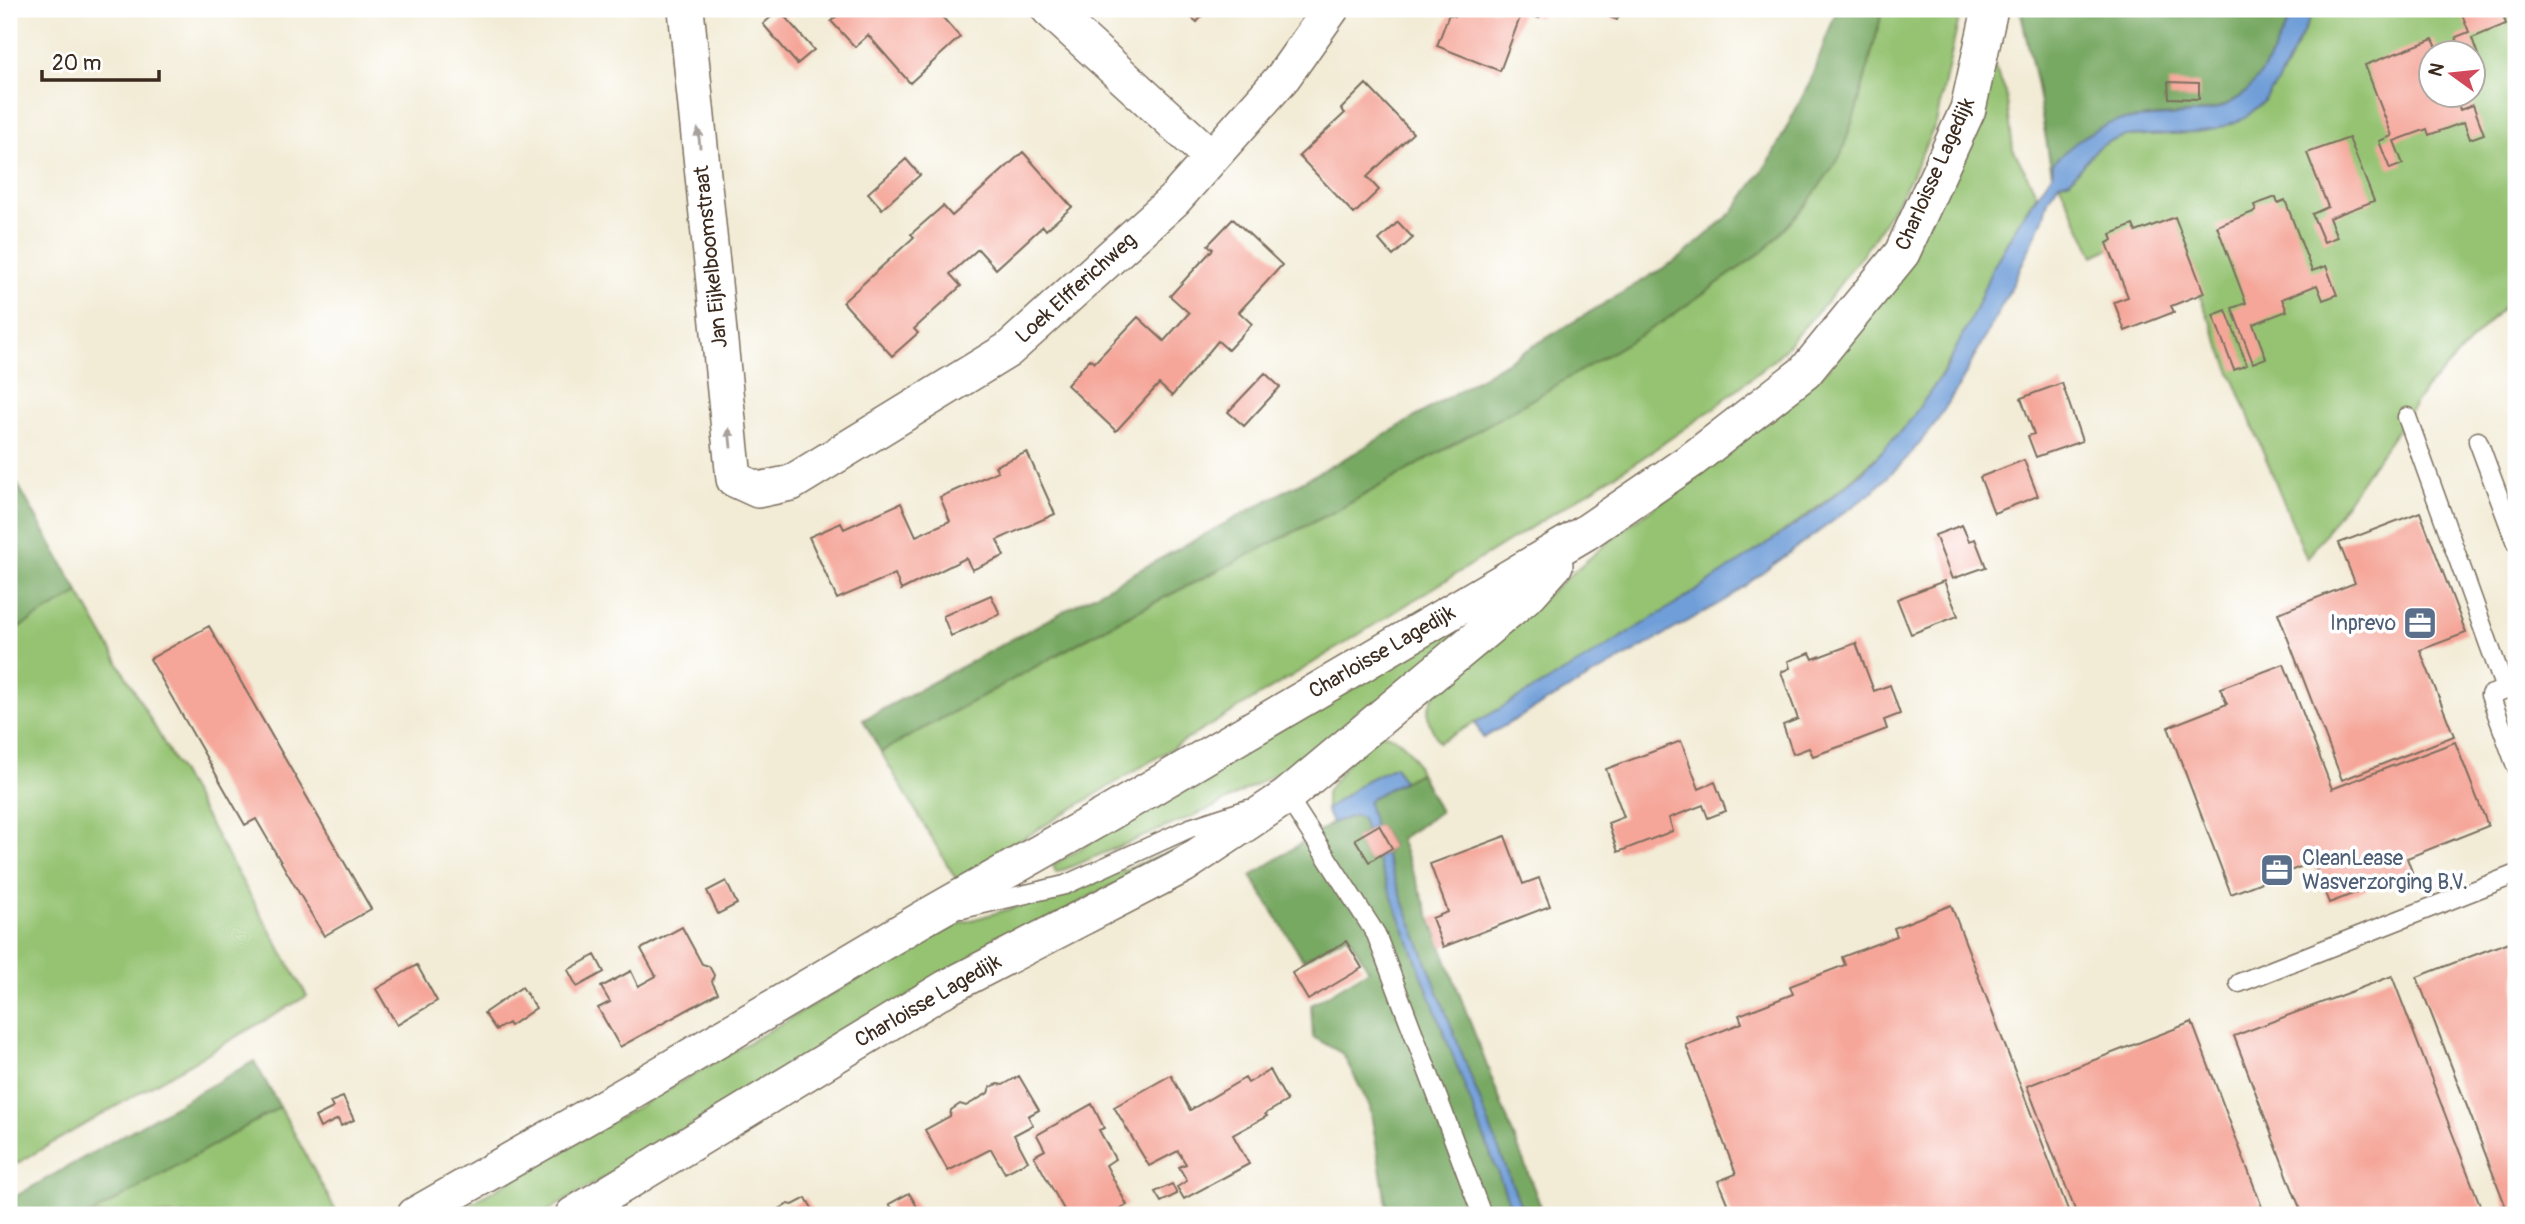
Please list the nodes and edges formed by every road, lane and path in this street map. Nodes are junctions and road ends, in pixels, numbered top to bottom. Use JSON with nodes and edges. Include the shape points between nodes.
{"nodes":[{"id":1,"x":686,"y":9,"type":"edge"},
{"id":2,"x":1049,"y":9,"type":"edge"},
{"id":3,"x":1331,"y":9,"type":"edge"},
{"id":4,"x":1990,"y":9,"type":"edge"},
{"id":5,"x":1211,"y":157,"type":"junction"},
{"id":6,"x":2407,"y":417,"type":"dead end"},
{"id":7,"x":2478,"y":441,"type":"dead end"},
{"id":8,"x":758,"y":490,"type":"joint"},
{"id":9,"x":1586,"y":533,"type":"junction"},
{"id":10,"x":2516,"y":543,"type":"edge"},
{"id":11,"x":2511,"y":687,"type":"edge"},
{"id":12,"x":2516,"y":766,"type":"edge"},
{"id":13,"x":1287,"y":796,"type":"junction"},
{"id":14,"x":2516,"y":874,"type":"edge"},
{"id":15,"x":924,"y":918,"type":"junction"},
{"id":16,"x":2239,"y":983,"type":"dead end"},
{"id":17,"x":415,"y":1215,"type":"edge"},
{"id":18,"x":573,"y":1215,"type":"edge"},
{"id":19,"x":1482,"y":1215,"type":"edge"}],
"edges":[{"from":8,"to":1,"type":"street","name":"Jan Eijkelboomstraat","one_way":true,"via":[[734,480]]},
{"from":2,"to":5,"type":"street"},
{"from":3,"to":5,"type":"street","name":"Loek Elfferichweg","via":[[1283,77]]},
{"from":4,"to":9,"type":"street","name":"Charloisse Lagedijk","via":[[1968,109],[1902,253],[1805,372],[1693,459]]},
{"from":5,"to":8,"type":"street","name":"Loek Elfferichweg","via":[[1174,200],[1008,350],[791,484]]},
{"from":6,"to":11,"type":"lane"},
{"from":7,"to":10,"type":"lane"},
{"from":9,"to":13,"type":"street","name":"Charloisse Lagedijk","via":[[1530,593]]},
{"from":9,"to":15,"type":"street","name":"Charloisse Lagedijk"},
{"from":11,"to":12,"type":"lane","via":[[2490,695]]},
{"from":13,"to":15,"type":"lane","name":"Charloisse Lagedijk","via":[[1190,828],[1065,885]]},
{"from":13,"to":18,"type":"street","name":"Charloisse Lagedijk","via":[[1184,865],[946,988]]},
{"from":13,"to":19,"type":"lane","via":[[1376,934]]},
{"from":14,"to":16,"type":"lane"},
{"from":15,"to":17,"type":"street","name":"Charloisse Lagedijk"}]}
